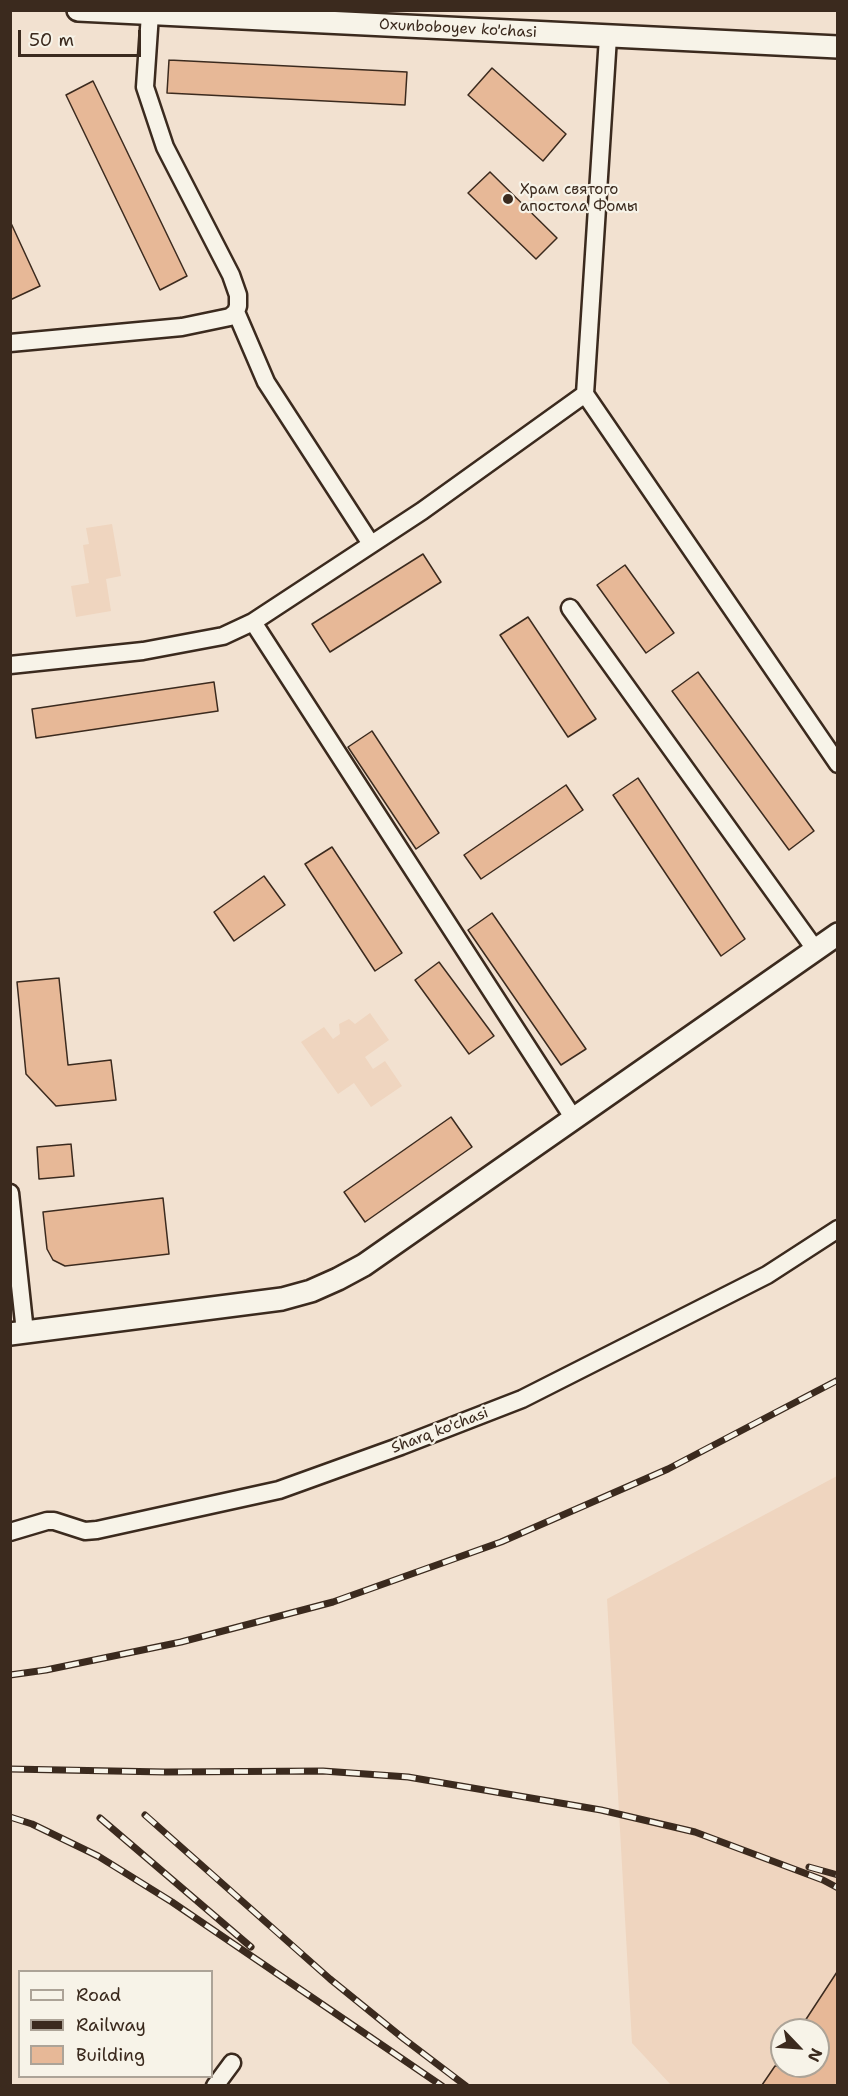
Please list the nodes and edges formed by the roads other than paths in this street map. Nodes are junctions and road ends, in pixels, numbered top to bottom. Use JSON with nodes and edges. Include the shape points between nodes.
{"nodes":[{"id":1,"x":78,"y":10,"type":"edge"},
{"id":2,"x":150,"y":14,"type":"junction"},
{"id":3,"x":609,"y":37,"type":"junction"},
{"id":4,"x":837,"y":47,"type":"edge"},
{"id":5,"x":236,"y":312,"type":"junction"},
{"id":6,"x":10,"y":343,"type":"edge"},
{"id":7,"x":585,"y":394,"type":"junction"},
{"id":8,"x":371,"y":544,"type":"junction"},
{"id":9,"x":570,"y":608,"type":"dead end"},
{"id":10,"x":252,"y":621,"type":"junction"},
{"id":11,"x":10,"y":665,"type":"edge"},
{"id":12,"x":837,"y":764,"type":"edge"},
{"id":13,"x":837,"y":934,"type":"edge"},
{"id":14,"x":815,"y":949,"type":"junction"},
{"id":15,"x":574,"y":1119,"type":"junction"},
{"id":16,"x":10,"y":1193,"type":"edge"},
{"id":17,"x":837,"y":1229,"type":"edge"},
{"id":18,"x":18,"y":1333,"type":"edge"},
{"id":19,"x":10,"y":1532,"type":"edge"},
{"id":20,"x":232,"y":2062,"type":"dead end"},
{"id":21,"x":215,"y":2085,"type":"edge"}],
"edges":[{"from":1,"to":2,"type":"main road","name":"Oxunboboyev ko'chasi"},
{"from":2,"to":3,"type":"main road","name":"Oxunboboyev ko'chasi"},
{"from":2,"to":5,"type":"street","via":[[145,87],[165,147],[231,275],[238,295]]},
{"from":3,"to":4,"type":"main road","name":"Oxunboboyev ko'chasi"},
{"from":3,"to":7,"type":"street"},
{"from":5,"to":6,"type":"street","via":[[230,317],[182,327]]},
{"from":5,"to":8,"type":"street","via":[[266,382]]},
{"from":7,"to":8,"type":"street"},
{"from":7,"to":12,"type":"street"},
{"from":8,"to":10,"type":"street"},
{"from":9,"to":14,"type":"street"},
{"from":10,"to":11,"type":"street","via":[[223,636],[143,651]]},
{"from":10,"to":15,"type":"street"},
{"from":13,"to":14,"type":"main road"},
{"from":14,"to":15,"type":"main road"},
{"from":15,"to":18,"type":"main road","via":[[364,1265],[310,1292],[282,1299]]},
{"from":16,"to":18,"type":"street"},
{"from":17,"to":19,"type":"street","name":"Sharq ko'chasi","via":[[767,1275],[522,1399],[401,1446],[279,1490],[108,1528],[85,1531],[47,1521]]},
{"from":20,"to":21,"type":"street"}]}
